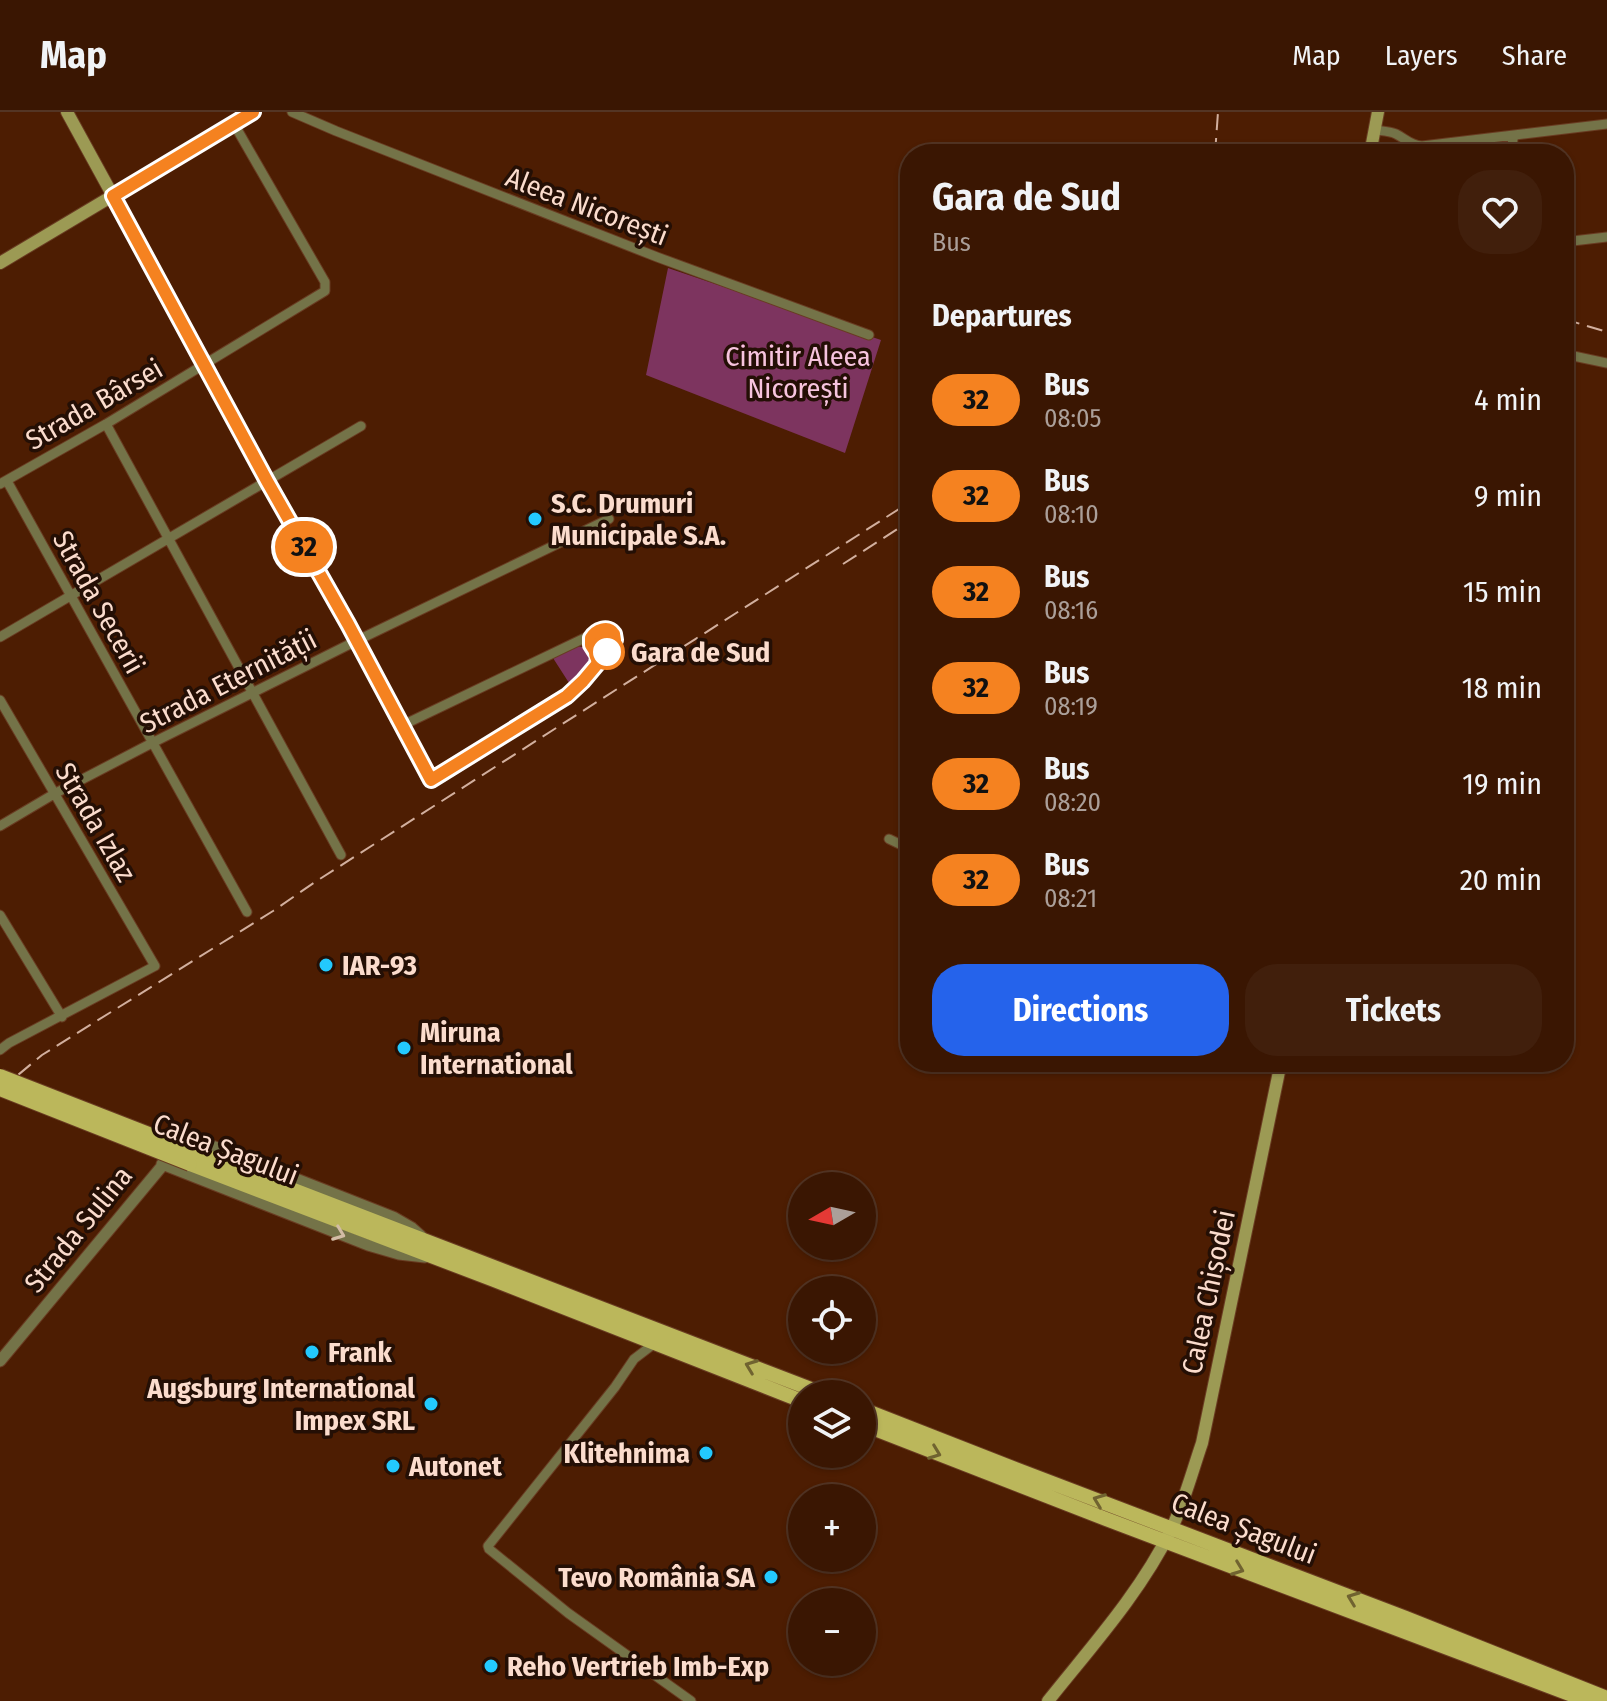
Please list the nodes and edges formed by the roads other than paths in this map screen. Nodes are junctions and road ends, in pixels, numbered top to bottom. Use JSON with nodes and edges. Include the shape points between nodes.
{"nodes":[{"id":1,"x":67,"y":112,"type":"edge"},
{"id":2,"x":253,"y":112,"type":"edge"},
{"id":3,"x":292,"y":112,"type":"edge"},
{"id":4,"x":1378,"y":112,"type":"edge"},
{"id":5,"x":234,"y":124,"type":"junction"},
{"id":6,"x":1607,"y":124,"type":"edge"},
{"id":7,"x":1375,"y":130,"type":"junction"},
{"id":8,"x":1514,"y":135,"type":"junction"},
{"id":9,"x":1372,"y":144,"type":"edge"},
{"id":10,"x":1411,"y":144,"type":"edge"},
{"id":11,"x":1439,"y":144,"type":"edge"},
{"id":12,"x":1512,"y":144,"type":"edge"},
{"id":13,"x":113,"y":196,"type":"junction"},
{"id":14,"x":1607,"y":237,"type":"edge"},
{"id":15,"x":1574,"y":241,"type":"edge"},
{"id":16,"x":0,"y":263,"type":"edge"},
{"id":17,"x":869,"y":335,"type":"dead end"},
{"id":18,"x":1574,"y":356,"type":"edge"},
{"id":19,"x":1607,"y":363,"type":"edge"},
{"id":20,"x":205,"y":364,"type":"junction"},
{"id":21,"x":106,"y":424,"type":"junction"},
{"id":22,"x":361,"y":426,"type":"dead end"},
{"id":23,"x":267,"y":481,"type":"junction"},
{"id":24,"x":4,"y":482,"type":"edge"},
{"id":25,"x":609,"y":519,"type":"dead end"},
{"id":26,"x":167,"y":539,"type":"junction"},
{"id":27,"x":70,"y":596,"type":"junction"},
{"id":28,"x":595,"y":633,"type":"junction"},
{"id":29,"x":0,"y":637,"type":"edge"},
{"id":30,"x":356,"y":641,"type":"junction"},
{"id":31,"x":580,"y":641,"type":"junction"},
{"id":32,"x":593,"y":649,"type":"junction"},
{"id":33,"x":609,"y":650,"type":"junction"},
{"id":34,"x":596,"y":667,"type":"junction"},
{"id":35,"x":254,"y":693,"type":"junction"},
{"id":36,"x":0,"y":700,"type":"edge"},
{"id":37,"x":401,"y":726,"type":"junction"},
{"id":38,"x":152,"y":743,"type":"junction"},
{"id":39,"x":54,"y":794,"type":"junction"},
{"id":40,"x":0,"y":826,"type":"edge"},
{"id":41,"x":889,"y":839,"type":"dead end"},
{"id":42,"x":900,"y":844,"type":"edge"},
{"id":43,"x":341,"y":855,"type":"dead end"},
{"id":44,"x":247,"y":912,"type":"dead end"},
{"id":45,"x":0,"y":915,"type":"edge"},
{"id":46,"x":62,"y":1017,"type":"junction"},
{"id":47,"x":0,"y":1050,"type":"edge"},
{"id":48,"x":1279,"y":1072,"type":"edge"},
{"id":49,"x":0,"y":1076,"type":"edge"},
{"id":50,"x":0,"y":1089,"type":"edge"},
{"id":51,"x":187,"y":1136,"type":"joint"},
{"id":52,"x":193,"y":1158,"type":"junction"},
{"id":53,"x":162,"y":1164,"type":"junction"},
{"id":54,"x":427,"y":1242,"type":"junction"},
{"id":55,"x":433,"y":1257,"type":"junction"},
{"id":56,"x":634,"y":1335,"type":"junction"},
{"id":57,"x":655,"y":1343,"type":"junction"},
{"id":58,"x":634,"y":1359,"type":"junction"},
{"id":59,"x":0,"y":1361,"type":"edge"},
{"id":60,"x":788,"y":1380,"type":"edge"},
{"id":61,"x":788,"y":1395,"type":"edge"},
{"id":62,"x":876,"y":1415,"type":"edge"},
{"id":63,"x":876,"y":1429,"type":"edge"},
{"id":64,"x":1168,"y":1535,"type":"junction"},
{"id":65,"x":1607,"y":1698,"type":"edge"},
{"id":66,"x":691,"y":1701,"type":"edge"},
{"id":67,"x":1048,"y":1701,"type":"edge"},
{"id":68,"x":1588,"y":1701,"type":"edge"}],
"edges":[{"from":1,"to":13,"type":"main road"},
{"from":2,"to":5,"type":"main road"},
{"from":3,"to":17,"type":"street","name":"Aleea Nicorești"},
{"from":4,"to":7,"type":"main road"},
{"from":5,"to":13,"type":"main road"},
{"from":5,"to":20,"type":"street","name":"Strada Bârsei","via":[[325,282],[325,291]]},
{"from":6,"to":8,"type":"street"},
{"from":7,"to":9,"type":"main road"},
{"from":7,"to":10,"type":"street","via":[[1399,135]]},
{"from":8,"to":11,"type":"street"},
{"from":8,"to":12,"type":"street"},
{"from":13,"to":16,"type":"main road"},
{"from":13,"to":20,"type":"street"},
{"from":14,"to":15,"type":"street"},
{"from":18,"to":19,"type":"street"},
{"from":20,"to":21,"type":"street","name":"Strada Bârsei"},
{"from":20,"to":23,"type":"street"},
{"from":21,"to":24,"type":"street","name":"Strada Bârsei"},
{"from":21,"to":26,"type":"street"},
{"from":22,"to":23,"type":"street"},
{"from":23,"to":26,"type":"street"},
{"from":23,"to":30,"type":"street"},
{"from":24,"to":27,"type":"street","name":"Strada Secerii"},
{"from":25,"to":30,"type":"street","name":"Strada Eternității"},
{"from":26,"to":27,"type":"street"},
{"from":26,"to":35,"type":"street"},
{"from":27,"to":29,"type":"street"},
{"from":27,"to":38,"type":"street","name":"Strada Secerii"},
{"from":28,"to":31,"type":"street"},
{"from":28,"to":32,"type":"street"},
{"from":28,"to":33,"type":"street","via":[[613,632]]},
{"from":30,"to":35,"type":"street","name":"Strada Eternității"},
{"from":30,"to":37,"type":"street"},
{"from":31,"to":32,"type":"street"},
{"from":31,"to":37,"type":"street"},
{"from":32,"to":33,"type":"street"},
{"from":32,"to":34,"type":"street","via":[[599,659]]},
{"from":33,"to":34,"type":"street"},
{"from":34,"to":37,"type":"street","via":[[567,696],[431,780]]},
{"from":35,"to":38,"type":"street","name":"Strada Eternității"},
{"from":35,"to":43,"type":"street"},
{"from":36,"to":39,"type":"street","name":"Strada Izlaz"},
{"from":38,"to":39,"type":"street","name":"Strada Eternității"},
{"from":38,"to":44,"type":"street","name":"Strada Secerii"},
{"from":39,"to":40,"type":"street","name":"Strada Eternității"},
{"from":39,"to":46,"type":"street","name":"Strada Izlaz","via":[[155,966]]},
{"from":41,"to":42,"type":"street"},
{"from":45,"to":46,"type":"street"},
{"from":46,"to":47,"type":"street"},
{"from":48,"to":64,"type":"main road","name":"Calea Chișodei","via":[[1202,1443]]},
{"from":49,"to":52,"type":"main road","name":"Calea Șagului","bridge":true},
{"from":50,"to":52,"type":"main road","name":"Calea Șagului","bridge":true},
{"from":51,"to":53,"type":"street","name":"Strada Sulina"},
{"from":51,"to":54,"type":"street","name":"Calea Șagului","via":[[393,1217]]},
{"from":52,"to":54,"type":"main road","name":"Calea Șagului"},
{"from":52,"to":55,"type":"main road","name":"Calea Șagului"},
{"from":53,"to":55,"type":"street","name":"Calea Șagului","one_way":true,"via":[[368,1245]]},
{"from":53,"to":59,"type":"street","name":"Strada Sulina"},
{"from":60,"to":54,"type":"main road","name":"Calea Șagului","one_way":true},
{"from":55,"to":56,"type":"main road","name":"Calea Șagului"},
{"from":56,"to":57,"type":"main road","name":"Calea Șagului"},
{"from":56,"to":58,"type":"street"},
{"from":57,"to":58,"type":"street"},
{"from":57,"to":61,"type":"main road","name":"Calea Șagului"},
{"from":58,"to":66,"type":"street","via":[[488,1546],[568,1613]]},
{"from":64,"to":62,"type":"main road","name":"Calea Șagului","one_way":true},
{"from":63,"to":64,"type":"main road","name":"Calea Șagului","one_way":true},
{"from":65,"to":64,"type":"main road","name":"Calea Șagului","one_way":true,"via":[[1406,1618]]},
{"from":64,"to":67,"type":"main road","name":"Calea Chișodei","via":[[1133,1593]]},
{"from":64,"to":68,"type":"main road","name":"Calea Șagului","one_way":true}]}
